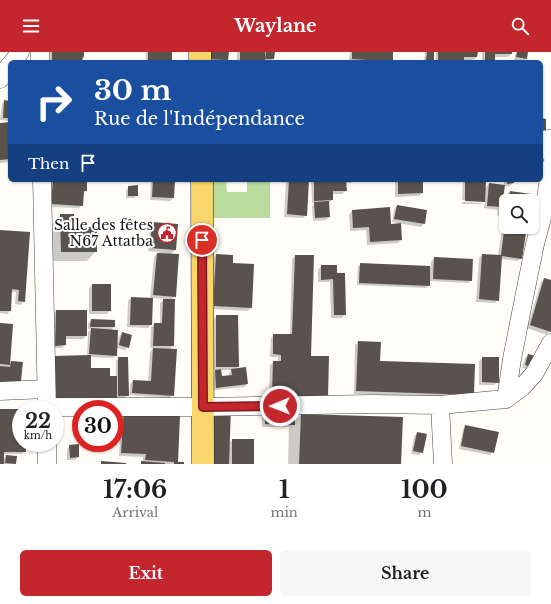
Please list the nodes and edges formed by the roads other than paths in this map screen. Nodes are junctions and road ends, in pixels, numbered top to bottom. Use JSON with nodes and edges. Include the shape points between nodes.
{"nodes":[{"id":1,"x":20,"y":52,"type":"edge"},
{"id":2,"x":14,"y":60,"type":"edge"},
{"id":3,"x":8,"y":68,"type":"edge"},
{"id":4,"x":0,"y":78,"type":"edge"},
{"id":5,"x":543,"y":140,"type":"edge"},
{"id":6,"x":551,"y":154,"type":"edge"},
{"id":7,"x":551,"y":166,"type":"edge"},
{"id":8,"x":42,"y":182,"type":"edge"},
{"id":9,"x":202,"y":182,"type":"edge"},
{"id":10,"x":551,"y":343,"type":"edge"},
{"id":11,"x":46,"y":389,"type":"junction"},
{"id":12,"x":0,"y":391,"type":"edge"},
{"id":13,"x":506,"y":399,"type":"junction"},
{"id":14,"x":47,"y":400,"type":"edge"},
{"id":15,"x":440,"y":405,"type":"junction"},
{"id":16,"x":203,"y":407,"type":"junction"},
{"id":17,"x":64,"y":408,"type":"edge"},
{"id":18,"x":47,"y":452,"type":"edge"},
{"id":19,"x":47,"y":464,"type":"edge"},
{"id":20,"x":203,"y":464,"type":"edge"},
{"id":21,"x":443,"y":464,"type":"edge"}],
"edges":[{"from":1,"to":2,"type":"street"},
{"from":3,"to":4,"type":"street"},
{"from":5,"to":6,"type":"street","via":[[550,139]]},
{"from":7,"to":13,"type":"street"},
{"from":8,"to":11,"type":"street"},
{"from":9,"to":16,"type":"main road"},
{"from":10,"to":13,"type":"street","via":[[534,374]]},
{"from":11,"to":12,"type":"street"},
{"from":11,"to":14,"type":"street"},
{"from":13,"to":15,"type":"street"},
{"from":15,"to":16,"type":"street"},
{"from":15,"to":21,"type":"street"},
{"from":16,"to":17,"type":"street"},
{"from":16,"to":20,"type":"main road"},
{"from":18,"to":19,"type":"street"}]}
